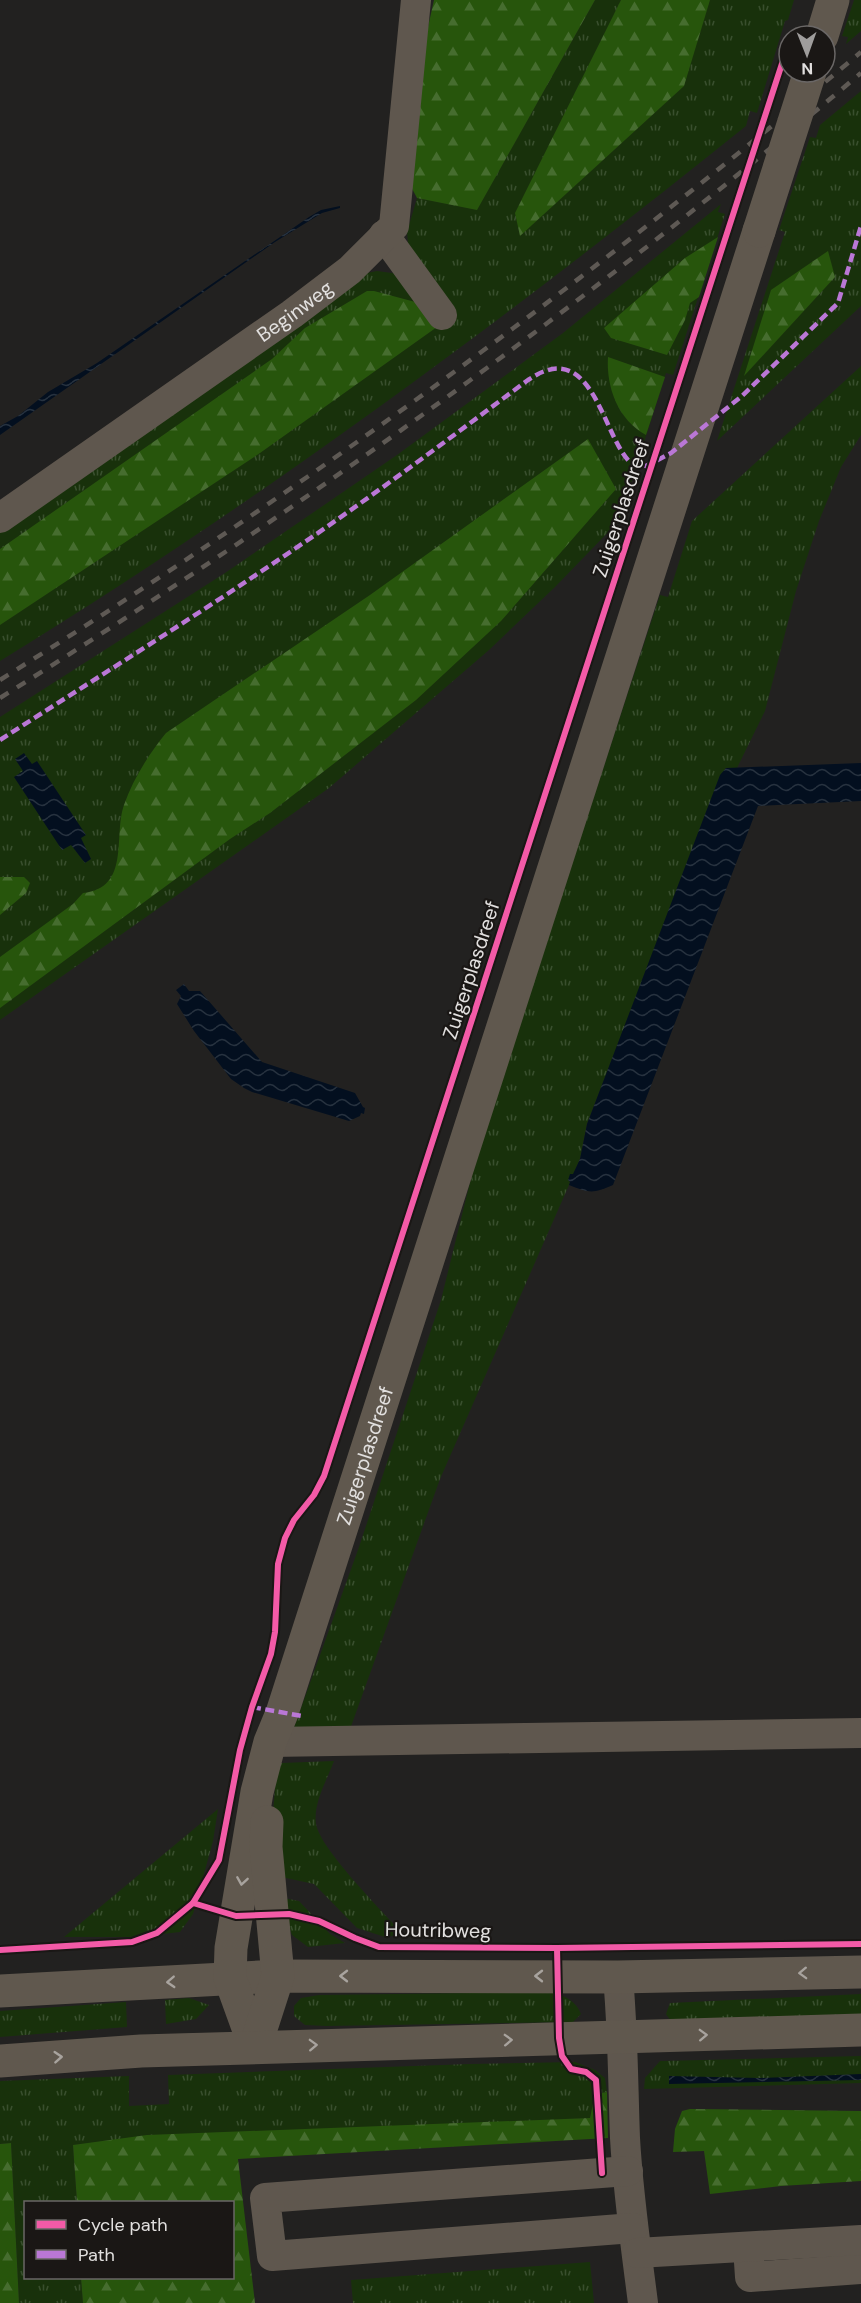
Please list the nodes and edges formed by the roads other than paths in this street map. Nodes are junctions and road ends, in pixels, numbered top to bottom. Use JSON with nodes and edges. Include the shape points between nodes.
{"nodes":[{"id":1,"x":416,"y":0,"type":"edge"},
{"id":2,"x":834,"y":0,"type":"edge"},
{"id":3,"x":826,"y":24,"type":"edge"},
{"id":4,"x":806,"y":84,"type":"edge"},
{"id":5,"x":384,"y":235,"type":"junction"},
{"id":6,"x":442,"y":315,"type":"dead end"},
{"id":7,"x":0,"y":518,"type":"edge"},
{"id":8,"x":861,"y":1733,"type":"edge"},
{"id":9,"x":270,"y":1742,"type":"junction"},
{"id":10,"x":861,"y":1972,"type":"edge"},
{"id":11,"x":278,"y":1976,"type":"junction"},
{"id":12,"x":618,"y":1977,"type":"junction"},
{"id":13,"x":230,"y":1978,"type":"junction"},
{"id":14,"x":0,"y":1990,"type":"edge"},
{"id":15,"x":861,"y":2030,"type":"edge"},
{"id":16,"x":623,"y":2037,"type":"junction"},
{"id":17,"x":255,"y":2047,"type":"junction"},
{"id":18,"x":0,"y":2061,"type":"edge"},
{"id":19,"x":628,"y":2171,"type":"junction"},
{"id":20,"x":635,"y":2240,"type":"junction"},
{"id":21,"x":861,"y":2240,"type":"edge"},
{"id":22,"x":748,"y":2247,"type":"junction"},
{"id":23,"x":861,"y":2269,"type":"edge"},
{"id":24,"x":644,"y":2303,"type":"edge"}],
"edges":[{"from":1,"to":5,"type":"street","name":"Beginweg","via":[[394,226]]},
{"from":2,"to":3,"type":"main road"},
{"from":4,"to":9,"type":"main road","name":"Zuigerplasdreef","bridge":true},
{"from":5,"to":6,"type":"street"},
{"from":5,"to":7,"type":"street","name":"Beginweg","via":[[350,270],[292,314]]},
{"from":8,"to":9,"type":"street"},
{"from":9,"to":11,"type":"main road","name":"Zuigerplasdreef","via":[[266,1847]]},
{"from":9,"to":13,"type":"main road","name":"Zuigerplasdreef","one_way":true,"via":[[256,1792],[231,1948]]},
{"from":10,"to":12,"type":"main road","one_way":true},
{"from":12,"to":11,"type":"main road","one_way":true},
{"from":11,"to":13,"type":"main road"},
{"from":11,"to":17,"type":"main road","name":"Zuigerplasdreef"},
{"from":12,"to":16,"type":"street"},
{"from":13,"to":14,"type":"main road","one_way":true},
{"from":13,"to":17,"type":"main road","name":"Zuigerplasdreef"},
{"from":16,"to":15,"type":"main road","one_way":true},
{"from":17,"to":16,"type":"main road","one_way":true},
{"from":16,"to":19,"type":"street"},
{"from":18,"to":17,"type":"main road","one_way":true},
{"from":19,"to":20,"type":"street"},
{"from":19,"to":20,"type":"street","via":[[265,2198],[272,2256]]},
{"from":20,"to":22,"type":"street"},
{"from":20,"to":24,"type":"street"},
{"from":21,"to":22,"type":"street"},
{"from":22,"to":23,"type":"street","via":[[750,2277]]}]}
